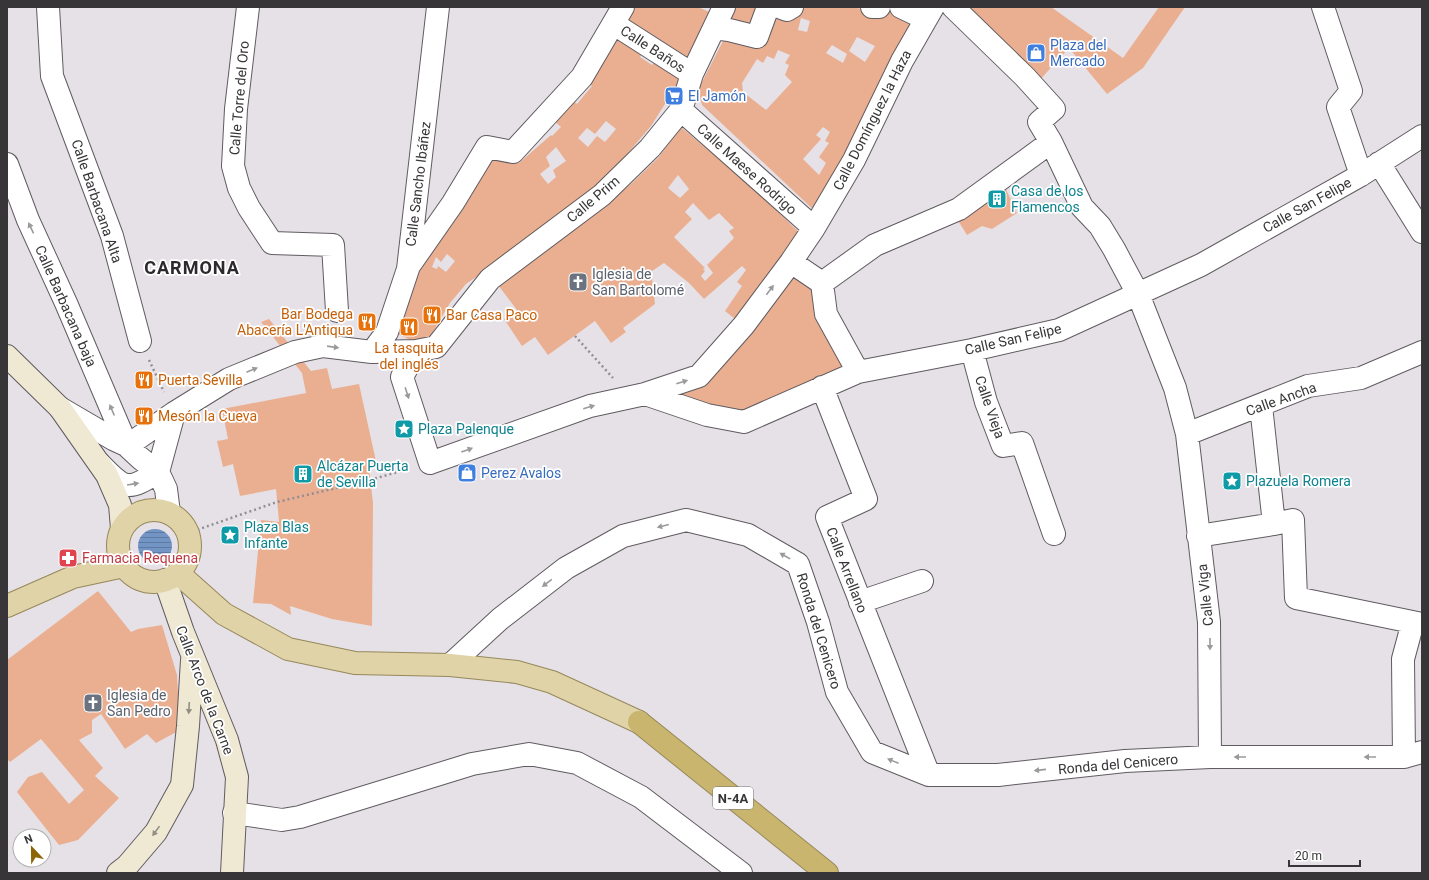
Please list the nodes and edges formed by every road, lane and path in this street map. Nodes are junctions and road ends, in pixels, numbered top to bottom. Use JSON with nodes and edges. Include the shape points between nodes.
{"nodes":[{"id":1,"x":48,"y":7,"type":"edge"},
{"id":2,"x":248,"y":7,"type":"edge"},
{"id":3,"x":438,"y":7,"type":"edge"},
{"id":4,"x":724,"y":7,"type":"edge"},
{"id":5,"x":768,"y":7,"type":"edge"},
{"id":6,"x":779,"y":7,"type":"edge"},
{"id":7,"x":792,"y":7,"type":"edge"},
{"id":8,"x":872,"y":7,"type":"edge"},
{"id":9,"x":879,"y":7,"type":"edge"},
{"id":10,"x":900,"y":7,"type":"edge"},
{"id":11,"x":953,"y":7,"type":"edge"},
{"id":12,"x":1323,"y":7,"type":"edge"},
{"id":13,"x":929,"y":13,"type":"edge"},
{"id":14,"x":619,"y":16,"type":"edge"},
{"id":15,"x":714,"y":28,"type":"junction"},
{"id":16,"x":692,"y":74,"type":"junction"},
{"id":17,"x":681,"y":110,"type":"junction"},
{"id":18,"x":1422,"y":136,"type":"edge"},
{"id":19,"x":1051,"y":142,"type":"junction"},
{"id":20,"x":1379,"y":163,"type":"junction"},
{"id":21,"x":7,"y":164,"type":"edge"},
{"id":22,"x":1361,"y":175,"type":"junction"},
{"id":23,"x":814,"y":228,"type":"junction"},
{"id":24,"x":1422,"y":232,"type":"edge"},
{"id":25,"x":791,"y":262,"type":"junction"},
{"id":26,"x":408,"y":269,"type":"junction"},
{"id":27,"x":822,"y":283,"type":"junction"},
{"id":28,"x":1138,"y":294,"type":"junction"},
{"id":29,"x":337,"y":311,"type":"dead end"},
{"id":30,"x":575,"y":336,"type":"dead end"},
{"id":31,"x":140,"y":341,"type":"joint"},
{"id":32,"x":416,"y":350,"type":"junction"},
{"id":33,"x":972,"y":350,"type":"junction"},
{"id":34,"x":372,"y":352,"type":"junction"},
{"id":35,"x":1422,"y":352,"type":"edge"},
{"id":36,"x":7,"y":356,"type":"edge"},
{"id":37,"x":858,"y":372,"type":"junction"},
{"id":38,"x":822,"y":387,"type":"junction"},
{"id":39,"x":637,"y":395,"type":"junction"},
{"id":40,"x":1261,"y":406,"type":"junction"},
{"id":41,"x":60,"y":408,"type":"junction"},
{"id":42,"x":174,"y":413,"type":"junction"},
{"id":43,"x":1187,"y":434,"type":"junction"},
{"id":44,"x":127,"y":446,"type":"junction"},
{"id":45,"x":93,"y":455,"type":"junction"},
{"id":46,"x":430,"y":462,"type":"junction"},
{"id":47,"x":158,"y":472,"type":"junction"},
{"id":48,"x":169,"y":513,"type":"junction"},
{"id":49,"x":1274,"y":524,"type":"junction"},
{"id":50,"x":122,"y":528,"type":"junction"},
{"id":51,"x":188,"y":533,"type":"junction"},
{"id":52,"x":1054,"y":534,"type":"dead end"},
{"id":53,"x":1198,"y":536,"type":"junction"},
{"id":54,"x":124,"y":566,"type":"junction"},
{"id":55,"x":171,"y":576,"type":"junction"},
{"id":56,"x":922,"y":581,"type":"dead end"},
{"id":57,"x":860,"y":602,"type":"junction"},
{"id":58,"x":7,"y":606,"type":"edge"},
{"id":59,"x":1417,"y":623,"type":"edge"},
{"id":60,"x":192,"y":655,"type":"junction"},
{"id":61,"x":450,"y":665,"type":"junction"},
{"id":62,"x":639,"y":722,"type":"joint"},
{"id":63,"x":1413,"y":755,"type":"edge"},
{"id":64,"x":1210,"y":757,"type":"junction"},
{"id":65,"x":929,"y":775,"type":"junction"},
{"id":66,"x":234,"y":813,"type":"junction"},
{"id":67,"x":118,"y":873,"type":"edge"},
{"id":68,"x":232,"y":873,"type":"edge"},
{"id":69,"x":741,"y":873,"type":"edge"},
{"id":70,"x":827,"y":873,"type":"edge"}],
"edges":[{"from":1,"to":31,"type":"street","name":"Calle Barbacana Alta","via":[[52,76],[112,236]]},
{"from":2,"to":29,"type":"street","name":"Calle Torre del Oro","via":[[236,109],[233,166],[239,188],[272,243],[333,244]]},
{"from":3,"to":26,"type":"street","name":"Calle Sancho Ibáñez"},
{"from":4,"to":15,"type":"street","name":"Calle Prim"},
{"from":5,"to":15,"type":"street","via":[[757,37]]},
{"from":6,"to":7,"type":"street","via":[[787,10]]},
{"from":8,"to":9,"type":"street"},
{"from":10,"to":13,"type":"street"},
{"from":11,"to":19,"type":"street","name":"Calle Viga","via":[[1054,109],[1039,122]]},
{"from":12,"to":22,"type":"street","via":[[1351,91],[1338,107]]},
{"from":13,"to":23,"type":"street","name":"Calle Domínguez la Haza","via":[[902,61],[854,160]]},
{"from":14,"to":16,"type":"street","name":"Calle Baños"},
{"from":14,"to":26,"type":"street","via":[[582,77],[513,152],[487,147]]},
{"from":15,"to":16,"type":"street","name":"Calle Prim"},
{"from":16,"to":17,"type":"street","name":"Calle Prim"},
{"from":17,"to":23,"type":"street","name":"Calle Maese Rodrigo"},
{"from":17,"to":32,"type":"street","name":"Calle Prim","via":[[650,148],[602,195],[490,278],[436,347]]},
{"from":18,"to":20,"type":"street","name":"Calle San Felipe"},
{"from":19,"to":27,"type":"street","via":[[959,209],[875,245]]},
{"from":19,"to":28,"type":"street","name":"Calle Viga","via":[[1082,207],[1100,226]]},
{"from":20,"to":22,"type":"street","name":"Calle San Felipe"},
{"from":20,"to":24,"type":"street"},
{"from":44,"to":21,"type":"street","name":"Calle Barbacana baja","one_way":true,"via":[[28,220]]},
{"from":22,"to":28,"type":"street","name":"Calle San Felipe","via":[[1201,265]]},
{"from":23,"to":25,"type":"street","name":"Calle Domínguez la Haza"},
{"from":25,"to":27,"type":"street"},
{"from":39,"to":25,"type":"street","name":"Calle Domínguez la Haza","one_way":true,"via":[[699,376],[744,325]]},
{"from":26,"to":34,"type":"street","name":"Calle Sancho Ibáñez","via":[[387,332]]},
{"from":27,"to":37,"type":"street","via":[[826,314]]},
{"from":28,"to":33,"type":"street","name":"Calle San Felipe","via":[[1059,330]]},
{"from":28,"to":43,"type":"street","name":"Calle Viga","via":[[1176,388]]},
{"from":30,"to":39,"type":"path"},
{"from":31,"to":42,"type":"path"},
{"from":32,"to":34,"type":"street","name":"Calle Prim"},
{"from":32,"to":46,"type":"street","one_way":true,"via":[[402,377]]},
{"from":33,"to":37,"type":"street","name":"Calle San Felipe"},
{"from":33,"to":52,"type":"street","name":"Calle Vieja","via":[[986,402],[1003,446],[1022,443]]},
{"from":42,"to":34,"type":"street","name":"Calle Prim","one_way":true,"via":[[229,379],[291,354],[324,346]]},
{"from":35,"to":40,"type":"street","name":"Calle Ancha","via":[[1361,378],[1308,386]]},
{"from":36,"to":41,"type":"street"},
{"from":37,"to":38,"type":"street","name":"Calle San Felipe"},
{"from":38,"to":39,"type":"street","name":"Calle San Felipe","via":[[744,422],[708,415]]},
{"from":38,"to":57,"type":"street","name":"Calle Arrellano","via":[[866,499],[827,517]]},
{"from":46,"to":39,"type":"street","name":"Calle Domínguez la Haza","one_way":true,"via":[[590,406]]},
{"from":40,"to":43,"type":"street","name":"Calle Ancha"},
{"from":40,"to":49,"type":"street"},
{"from":41,"to":44,"type":"street"},
{"from":41,"to":45,"type":"street"},
{"from":42,"to":44,"type":"street","name":"Calle Prim"},
{"from":42,"to":47,"type":"street"},
{"from":43,"to":53,"type":"street","name":"Calle Viga"},
{"from":44,"to":47,"type":"street"},
{"from":45,"to":47,"type":"street","one_way":true,"via":[[115,479],[125,485],[142,483]]},
{"from":45,"to":50,"type":"street","via":[[107,475],[120,505]]},
{"from":46,"to":51,"type":"path","via":[[378,478],[277,502]]},
{"from":47,"to":48,"type":"street","via":[[166,489]]},
{"from":48,"to":50,"type":"main road","via":[[148,510],[129,520]]},
{"from":48,"to":51,"type":"main road","via":[[180,521]]},
{"from":49,"to":53,"type":"street"},
{"from":49,"to":59,"type":"street","via":[[1292,520],[1296,598]]},
{"from":50,"to":54,"type":"main road","via":[[118,548]]},
{"from":51,"to":55,"type":"main road","via":[[189,554],[185,564]]},
{"from":53,"to":64,"type":"street","name":"Calle Viga","one_way":true,"via":[[1210,622]]},
{"from":54,"to":55,"type":"main road","via":[[142,580],[154,582]]},
{"from":54,"to":58,"type":"main road","via":[[73,576]]},
{"from":55,"to":60,"type":"street","name":"Calle Arco de la Carne"},
{"from":55,"to":61,"type":"main road","via":[[224,614],[288,649],[355,663]]},
{"from":56,"to":57,"type":"street"},
{"from":57,"to":65,"type":"street","name":"Calle Arrellano"},
{"from":59,"to":63,"type":"street","via":[[1403,659]]},
{"from":60,"to":66,"type":"street","name":"Calle Arco de la Carne","via":[[229,747],[237,777]]},
{"from":60,"to":67,"type":"street","one_way":true,"via":[[182,785],[156,832]]},
{"from":61,"to":62,"type":"main road","via":[[517,672],[552,682]]},
{"from":65,"to":61,"type":"street","name":"Ronda del Cenicero","one_way":true,"via":[[872,752],[837,692],[818,622],[798,564],[748,535],[686,520],[623,536],[566,568],[500,619]]},
{"from":62,"to":70,"type":"highway","number":"N-4A"},
{"from":63,"to":64,"type":"street","name":"Ronda del Cenicero","one_way":true},
{"from":64,"to":65,"type":"street","name":"Ronda del Cenicero","one_way":true,"via":[[1125,761],[998,775]]},
{"from":66,"to":68,"type":"street","name":"Calle Arco de la Carne"},
{"from":66,"to":69,"type":"street","via":[[282,820],[300,817],[472,764],[529,754],[577,763],[641,797]]}]}
